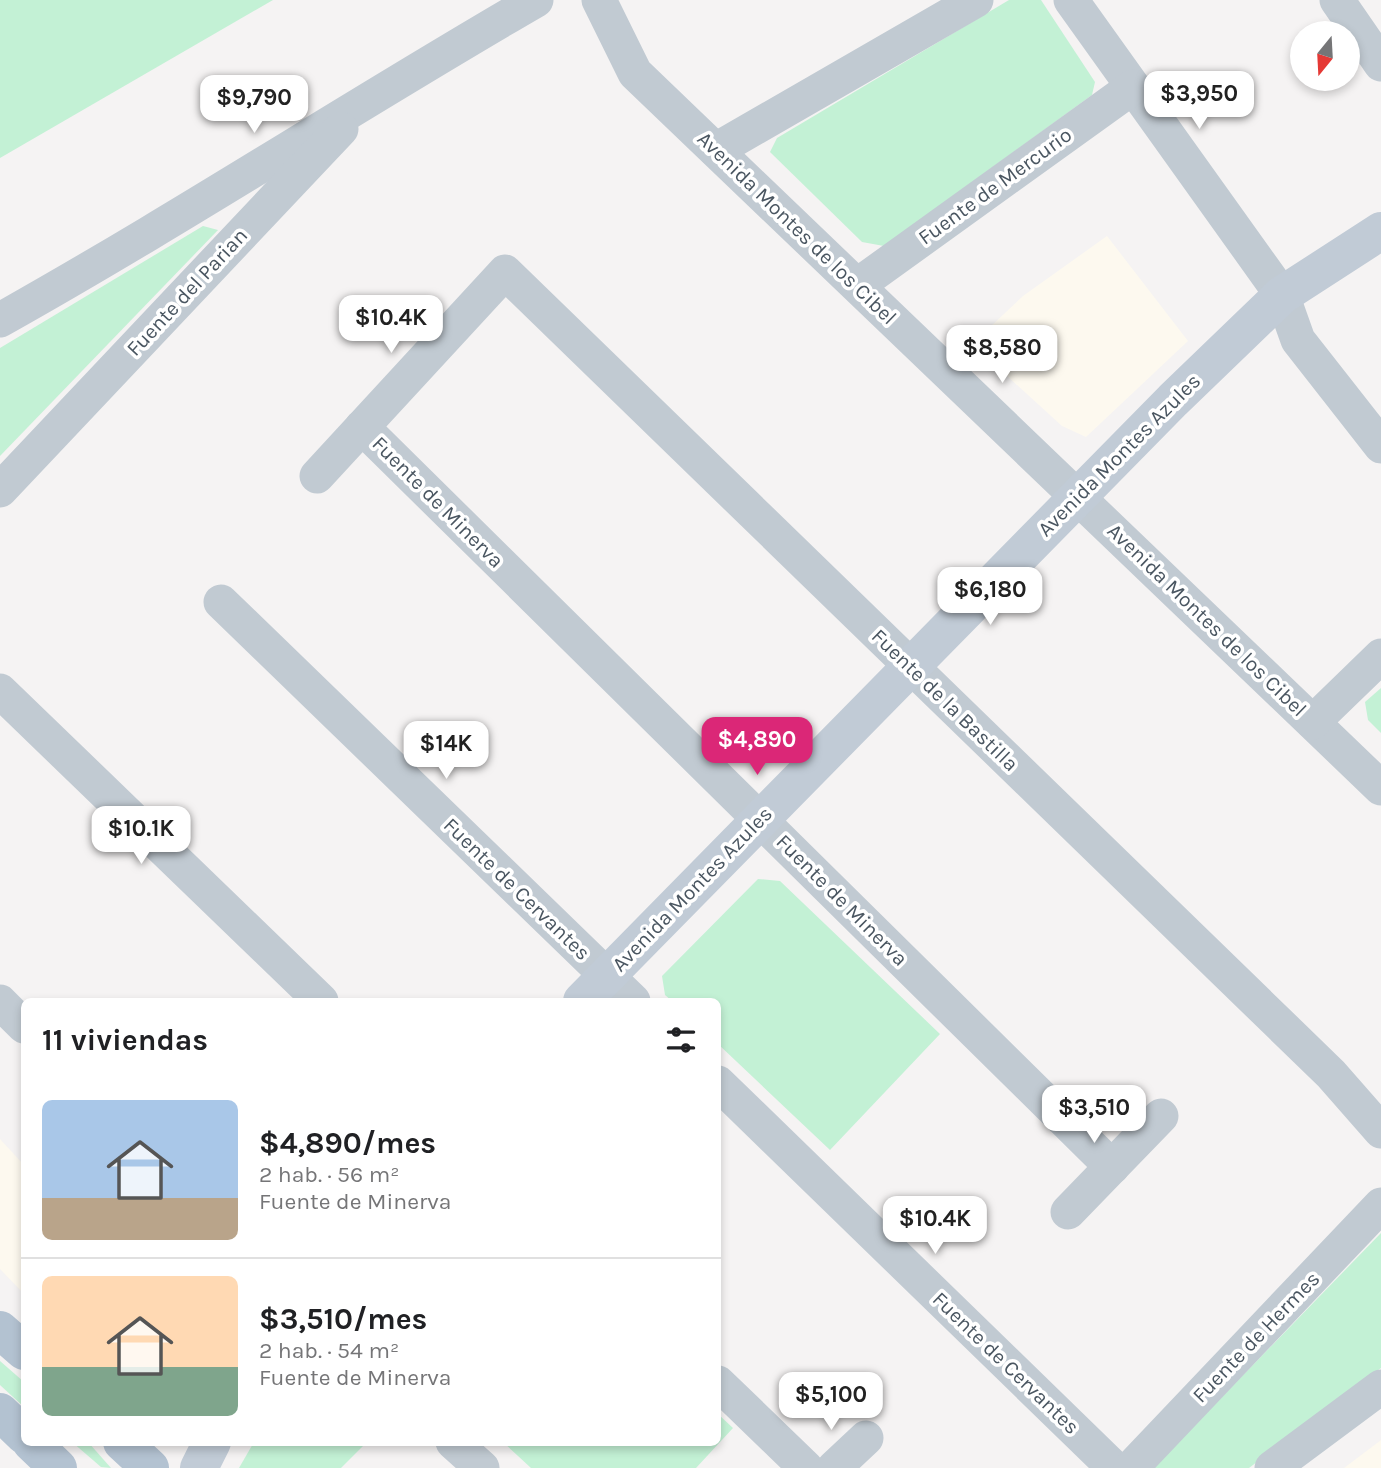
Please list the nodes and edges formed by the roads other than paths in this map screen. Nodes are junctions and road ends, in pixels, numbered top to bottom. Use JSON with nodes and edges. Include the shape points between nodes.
{"nodes":[{"id":1,"x":536,"y":0,"type":"edge"},
{"id":2,"x":599,"y":0,"type":"edge"},
{"id":3,"x":976,"y":0,"type":"edge"},
{"id":4,"x":1070,"y":0,"type":"edge"},
{"id":5,"x":1337,"y":0,"type":"edge"},
{"id":6,"x":1381,"y":64,"type":"edge"},
{"id":7,"x":1133,"y":88,"type":"junction"},
{"id":8,"x":374,"y":94,"type":"junction"},
{"id":9,"x":716,"y":150,"type":"junction"},
{"id":10,"x":1381,"y":231,"type":"edge"},
{"id":11,"x":858,"y":285,"type":"junction"},
{"id":12,"x":1282,"y":295,"type":"junction"},
{"id":13,"x":0,"y":320,"type":"edge"},
{"id":14,"x":362,"y":427,"type":"junction"},
{"id":15,"x":1381,"y":446,"type":"edge"},
{"id":16,"x":317,"y":476,"type":"dead end"},
{"id":17,"x":0,"y":491,"type":"edge"},
{"id":18,"x":1077,"y":495,"type":"junction"},
{"id":19,"x":221,"y":602,"type":"dead end"},
{"id":20,"x":1381,"y":656,"type":"edge"},
{"id":21,"x":910,"y":666,"type":"junction"},
{"id":22,"x":0,"y":691,"type":"edge"},
{"id":23,"x":1313,"y":722,"type":"junction"},
{"id":24,"x":1381,"y":788,"type":"edge"},
{"id":25,"x":760,"y":820,"type":"junction"},
{"id":26,"x":607,"y":993,"type":"edge"},
{"id":27,"x":318,"y":998,"type":"edge"},
{"id":28,"x":0,"y":1002,"type":"edge"},
{"id":29,"x":21,"y":1023,"type":"edge"},
{"id":30,"x":721,"y":1086,"type":"edge"},
{"id":31,"x":1161,"y":1116,"type":"dead end"},
{"id":32,"x":1381,"y":1131,"type":"edge"},
{"id":33,"x":1112,"y":1167,"type":"junction"},
{"id":34,"x":1381,"y":1205,"type":"edge"},
{"id":35,"x":1068,"y":1212,"type":"dead end"},
{"id":36,"x":0,"y":1330,"type":"edge"},
{"id":37,"x":21,"y":1348,"type":"edge"},
{"id":38,"x":721,"y":1386,"type":"edge"},
{"id":39,"x":1381,"y":1387,"type":"edge"},
{"id":40,"x":0,"y":1412,"type":"edge"},
{"id":41,"x":21,"y":1432,"type":"edge"},
{"id":42,"x":866,"y":1438,"type":"dead end"},
{"id":43,"x":35,"y":1446,"type":"edge"},
{"id":44,"x":126,"y":1446,"type":"edge"},
{"id":45,"x":210,"y":1446,"type":"edge"},
{"id":46,"x":457,"y":1446,"type":"edge"},
{"id":47,"x":58,"y":1468,"type":"edge"},
{"id":48,"x":150,"y":1468,"type":"edge"},
{"id":49,"x":199,"y":1468,"type":"edge"},
{"id":50,"x":482,"y":1468,"type":"edge"},
{"id":51,"x":806,"y":1468,"type":"edge"},
{"id":52,"x":834,"y":1468,"type":"edge"},
{"id":53,"x":1114,"y":1468,"type":"edge"},
{"id":54,"x":1131,"y":1468,"type":"edge"},
{"id":55,"x":1272,"y":1468,"type":"edge"}],
"edges":[{"from":1,"to":8,"type":"street","name":"Fuente del Parian"},
{"from":2,"to":9,"type":"street","name":"Avenida Montes de los Cibel","via":[[635,73]]},
{"from":3,"to":9,"type":"street"},
{"from":4,"to":7,"type":"street"},
{"from":5,"to":6,"type":"street"},
{"from":7,"to":11,"type":"street","name":"Fuente de Mercurio"},
{"from":7,"to":12,"type":"street"},
{"from":8,"to":13,"type":"street","name":"Fuente del Parian"},
{"from":8,"to":17,"type":"street","name":"Fuente del Parian"},
{"from":9,"to":11,"type":"street","name":"Avenida Montes de los Cibel"},
{"from":10,"to":12,"type":"street","name":"Avenida Montes Azules"},
{"from":11,"to":18,"type":"street","name":"Avenida Montes de los Cibel"},
{"from":12,"to":15,"type":"street","via":[[1298,340]]},
{"from":12,"to":18,"type":"street","name":"Avenida Montes Azules"},
{"from":14,"to":16,"type":"street"},
{"from":14,"to":21,"type":"street","name":"Fuente de la Bastilla","via":[[506,272]]},
{"from":14,"to":25,"type":"street","name":"Fuente de Minerva"},
{"from":18,"to":21,"type":"street","name":"Avenida Montes Azules"},
{"from":18,"to":23,"type":"street","name":"Avenida Montes de los Cibel"},
{"from":19,"to":26,"type":"street","name":"Fuente de Cervantes"},
{"from":20,"to":23,"type":"street"},
{"from":21,"to":25,"type":"street","name":"Avenida Montes Azules"},
{"from":21,"to":32,"type":"street","name":"Fuente de la Bastilla","via":[[1331,1074]]},
{"from":22,"to":27,"type":"street"},
{"from":23,"to":24,"type":"street","name":"Avenida Montes de los Cibel"},
{"from":25,"to":26,"type":"street","name":"Avenida Montes Azules"},
{"from":25,"to":33,"type":"street","name":"Fuente de Minerva"},
{"from":28,"to":29,"type":"street"},
{"from":30,"to":53,"type":"street","name":"Fuente de Cervantes"},
{"from":31,"to":33,"type":"street"},
{"from":33,"to":35,"type":"street"},
{"from":34,"to":54,"type":"street","name":"Fuente de Hermes"},
{"from":36,"to":37,"type":"main road"},
{"from":38,"to":51,"type":"street"},
{"from":39,"to":55,"type":"street"},
{"from":40,"to":41,"type":"main road"},
{"from":42,"to":52,"type":"street"},
{"from":43,"to":47,"type":"main road"},
{"from":44,"to":48,"type":"main road"},
{"from":45,"to":49,"type":"street"},
{"from":46,"to":50,"type":"street"}]}
